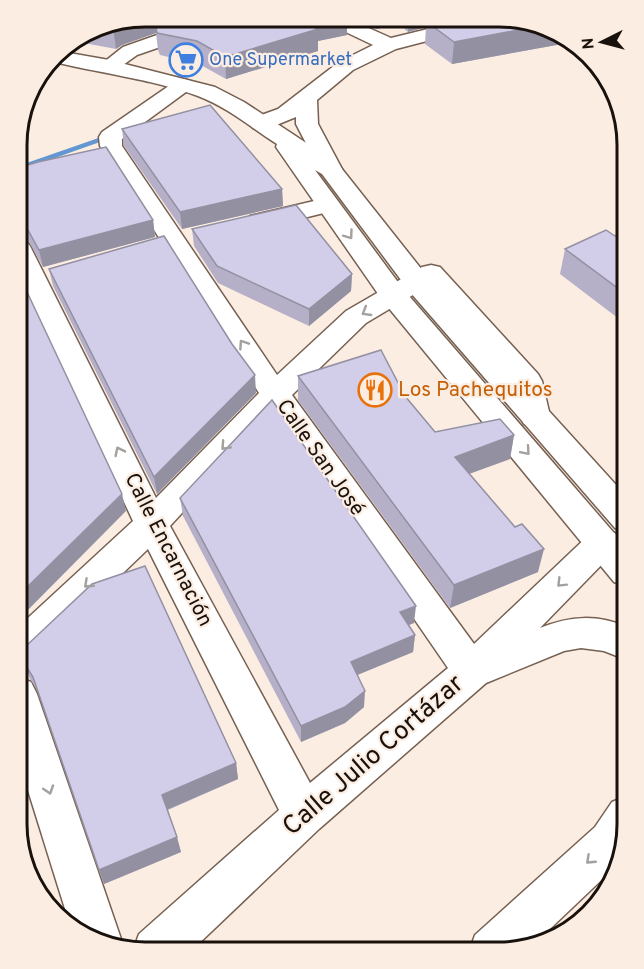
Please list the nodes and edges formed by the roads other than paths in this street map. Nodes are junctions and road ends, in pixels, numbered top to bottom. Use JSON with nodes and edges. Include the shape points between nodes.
{"nodes":[{"id":1,"x":194,"y":27,"type":"edge"},
{"id":2,"x":351,"y":27,"type":"edge"},
{"id":3,"x":460,"y":27,"type":"edge"},
{"id":4,"x":389,"y":45,"type":"junction"},
{"id":5,"x":65,"y":58,"type":"edge"},
{"id":6,"x":109,"y":66,"type":"junction"},
{"id":7,"x":183,"y":85,"type":"junction"},
{"id":8,"x":306,"y":98,"type":"junction"},
{"id":9,"x":270,"y":129,"type":"junction"},
{"id":10,"x":330,"y":169,"type":"junction"},
{"id":11,"x":327,"y":205,"type":"junction"},
{"id":12,"x":240,"y":226,"type":"edge"},
{"id":13,"x":186,"y":239,"type":"junction"},
{"id":14,"x":147,"y":249,"type":"edge"},
{"id":15,"x":27,"y":264,"type":"edge"},
{"id":16,"x":37,"y":281,"type":"edge"},
{"id":17,"x":405,"y":288,"type":"junction"},
{"id":18,"x":274,"y":394,"type":"junction"},
{"id":19,"x":152,"y":524,"type":"junction"},
{"id":20,"x":615,"y":530,"type":"edge"},
{"id":21,"x":617,"y":640,"type":"edge"},
{"id":22,"x":27,"y":642,"type":"edge"},
{"id":23,"x":472,"y":671,"type":"junction"},
{"id":24,"x":27,"y":724,"type":"edge"},
{"id":25,"x":304,"y":815,"type":"junction"},
{"id":26,"x":617,"y":831,"type":"edge"},
{"id":27,"x":95,"y":931,"type":"edge"},
{"id":28,"x":166,"y":942,"type":"edge"},
{"id":29,"x":503,"y":942,"type":"edge"}],
"edges":[{"from":1,"to":6,"type":"street","via":[[130,51]]},
{"from":2,"to":4,"type":"street"},
{"from":3,"to":4,"type":"street"},
{"from":4,"to":8,"type":"street","via":[[346,66]]},
{"from":5,"to":6,"type":"street"},
{"from":6,"to":7,"type":"street"},
{"from":7,"to":9,"type":"street","via":[[207,92]]},
{"from":7,"to":13,"type":"street","name":"Calle San José","via":[[110,137],[111,146]]},
{"from":8,"to":9,"type":"street"},
{"from":8,"to":10,"type":"street","via":[[307,124]]},
{"from":9,"to":10,"type":"street"},
{"from":9,"to":11,"type":"street"},
{"from":10,"to":17,"type":"street"},
{"from":11,"to":12,"type":"street"},
{"from":11,"to":17,"type":"street","one_way":true},
{"from":13,"to":14,"type":"street"},
{"from":18,"to":13,"type":"street","name":"Calle San José","one_way":true},
{"from":15,"to":16,"type":"street","name":"Calle Encarnación"},
{"from":19,"to":16,"type":"street","name":"Calle Encarnación","one_way":true},
{"from":17,"to":18,"type":"street","one_way":true,"via":[[356,317]]},
{"from":17,"to":20,"type":"street","one_way":true},
{"from":17,"to":20,"type":"street","via":[[431,273],[527,381],[535,416]]},
{"from":18,"to":19,"type":"street","one_way":true},
{"from":18,"to":23,"type":"street","name":"Calle San José"},
{"from":19,"to":22,"type":"street","one_way":true},
{"from":19,"to":25,"type":"street","name":"Calle Encarnación"},
{"from":20,"to":23,"type":"street","one_way":true},
{"from":21,"to":23,"type":"street","name":"Calle Julio Cortázar","via":[[581,632],[560,636]]},
{"from":23,"to":25,"type":"street","name":"Calle Julio Cortázar"},
{"from":24,"to":27,"type":"street","one_way":true},
{"from":25,"to":28,"type":"street","name":"Calle Julio Cortázar"},
{"from":26,"to":29,"type":"street","one_way":true}]}
